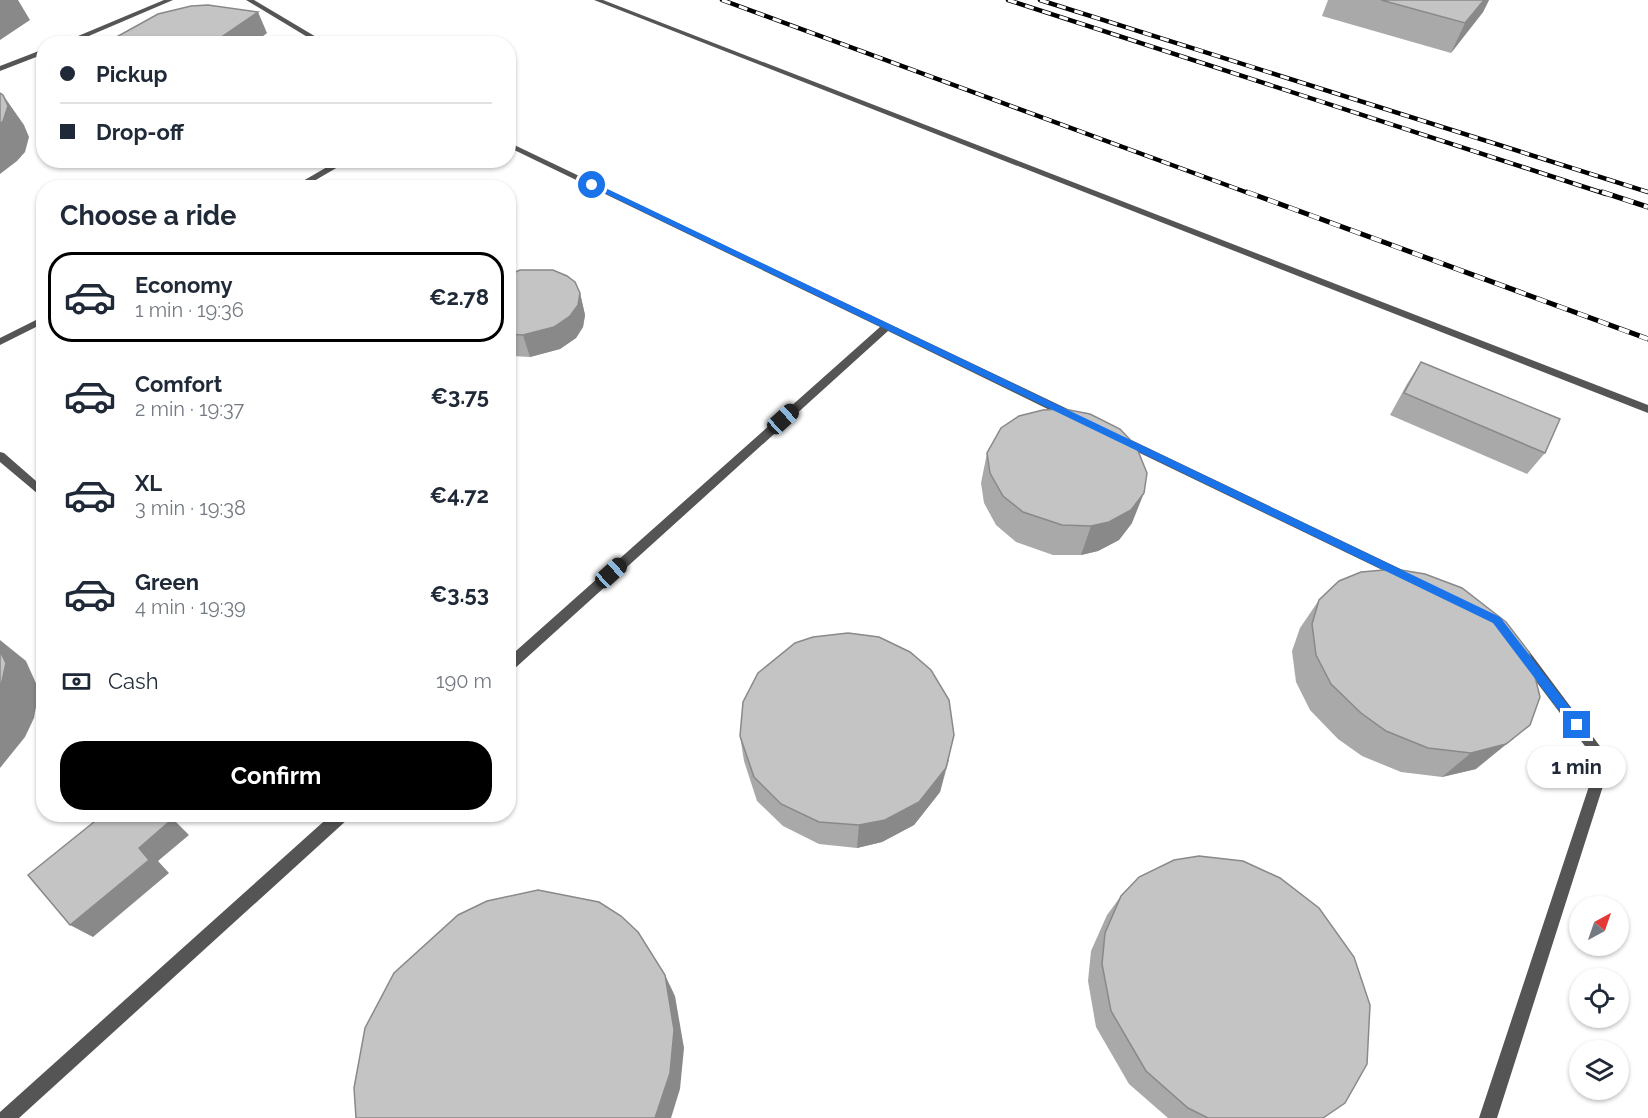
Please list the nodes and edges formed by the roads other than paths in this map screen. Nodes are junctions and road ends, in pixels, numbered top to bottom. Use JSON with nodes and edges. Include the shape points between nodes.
{"nodes":[{"id":1,"x":170,"y":0,"type":"edge"},
{"id":2,"x":249,"y":0,"type":"edge"},
{"id":3,"x":597,"y":0,"type":"edge"},
{"id":4,"x":82,"y":36,"type":"edge"},
{"id":5,"x":311,"y":36,"type":"edge"},
{"id":6,"x":36,"y":54,"type":"edge"},
{"id":7,"x":0,"y":69,"type":"edge"},
{"id":8,"x":516,"y":148,"type":"edge"},
{"id":9,"x":331,"y":168,"type":"edge"},
{"id":10,"x":310,"y":180,"type":"edge"},
{"id":11,"x":36,"y":323,"type":"edge"},
{"id":12,"x":886,"y":327,"type":"junction"},
{"id":13,"x":0,"y":342,"type":"edge"},
{"id":14,"x":1648,"y":409,"type":"edge"},
{"id":15,"x":1079,"y":419,"type":"edge"},
{"id":16,"x":1111,"y":435,"type":"edge"},
{"id":17,"x":0,"y":456,"type":"edge"},
{"id":18,"x":36,"y":488,"type":"edge"},
{"id":19,"x":1411,"y":579,"type":"edge"},
{"id":20,"x":1518,"y":648,"type":"edge"},
{"id":21,"x":516,"y":659,"type":"edge"},
{"id":22,"x":334,"y":822,"type":"edge"},
{"id":23,"x":6,"y":1118,"type":"edge"},
{"id":24,"x":1488,"y":1118,"type":"edge"}],
"edges":[{"from":1,"to":4,"type":"lane"},
{"from":2,"to":5,"type":"lane"},
{"from":3,"to":14,"type":"lane"},
{"from":6,"to":7,"type":"lane"},
{"from":8,"to":12,"type":"lane"},
{"from":9,"to":10,"type":"lane"},
{"from":11,"to":13,"type":"lane"},
{"from":12,"to":15,"type":"lane"},
{"from":12,"to":21,"type":"lane"},
{"from":16,"to":19,"type":"lane"},
{"from":17,"to":18,"type":"lane"},
{"from":20,"to":24,"type":"lane","via":[[1604,761]]},
{"from":22,"to":23,"type":"lane"}]}
